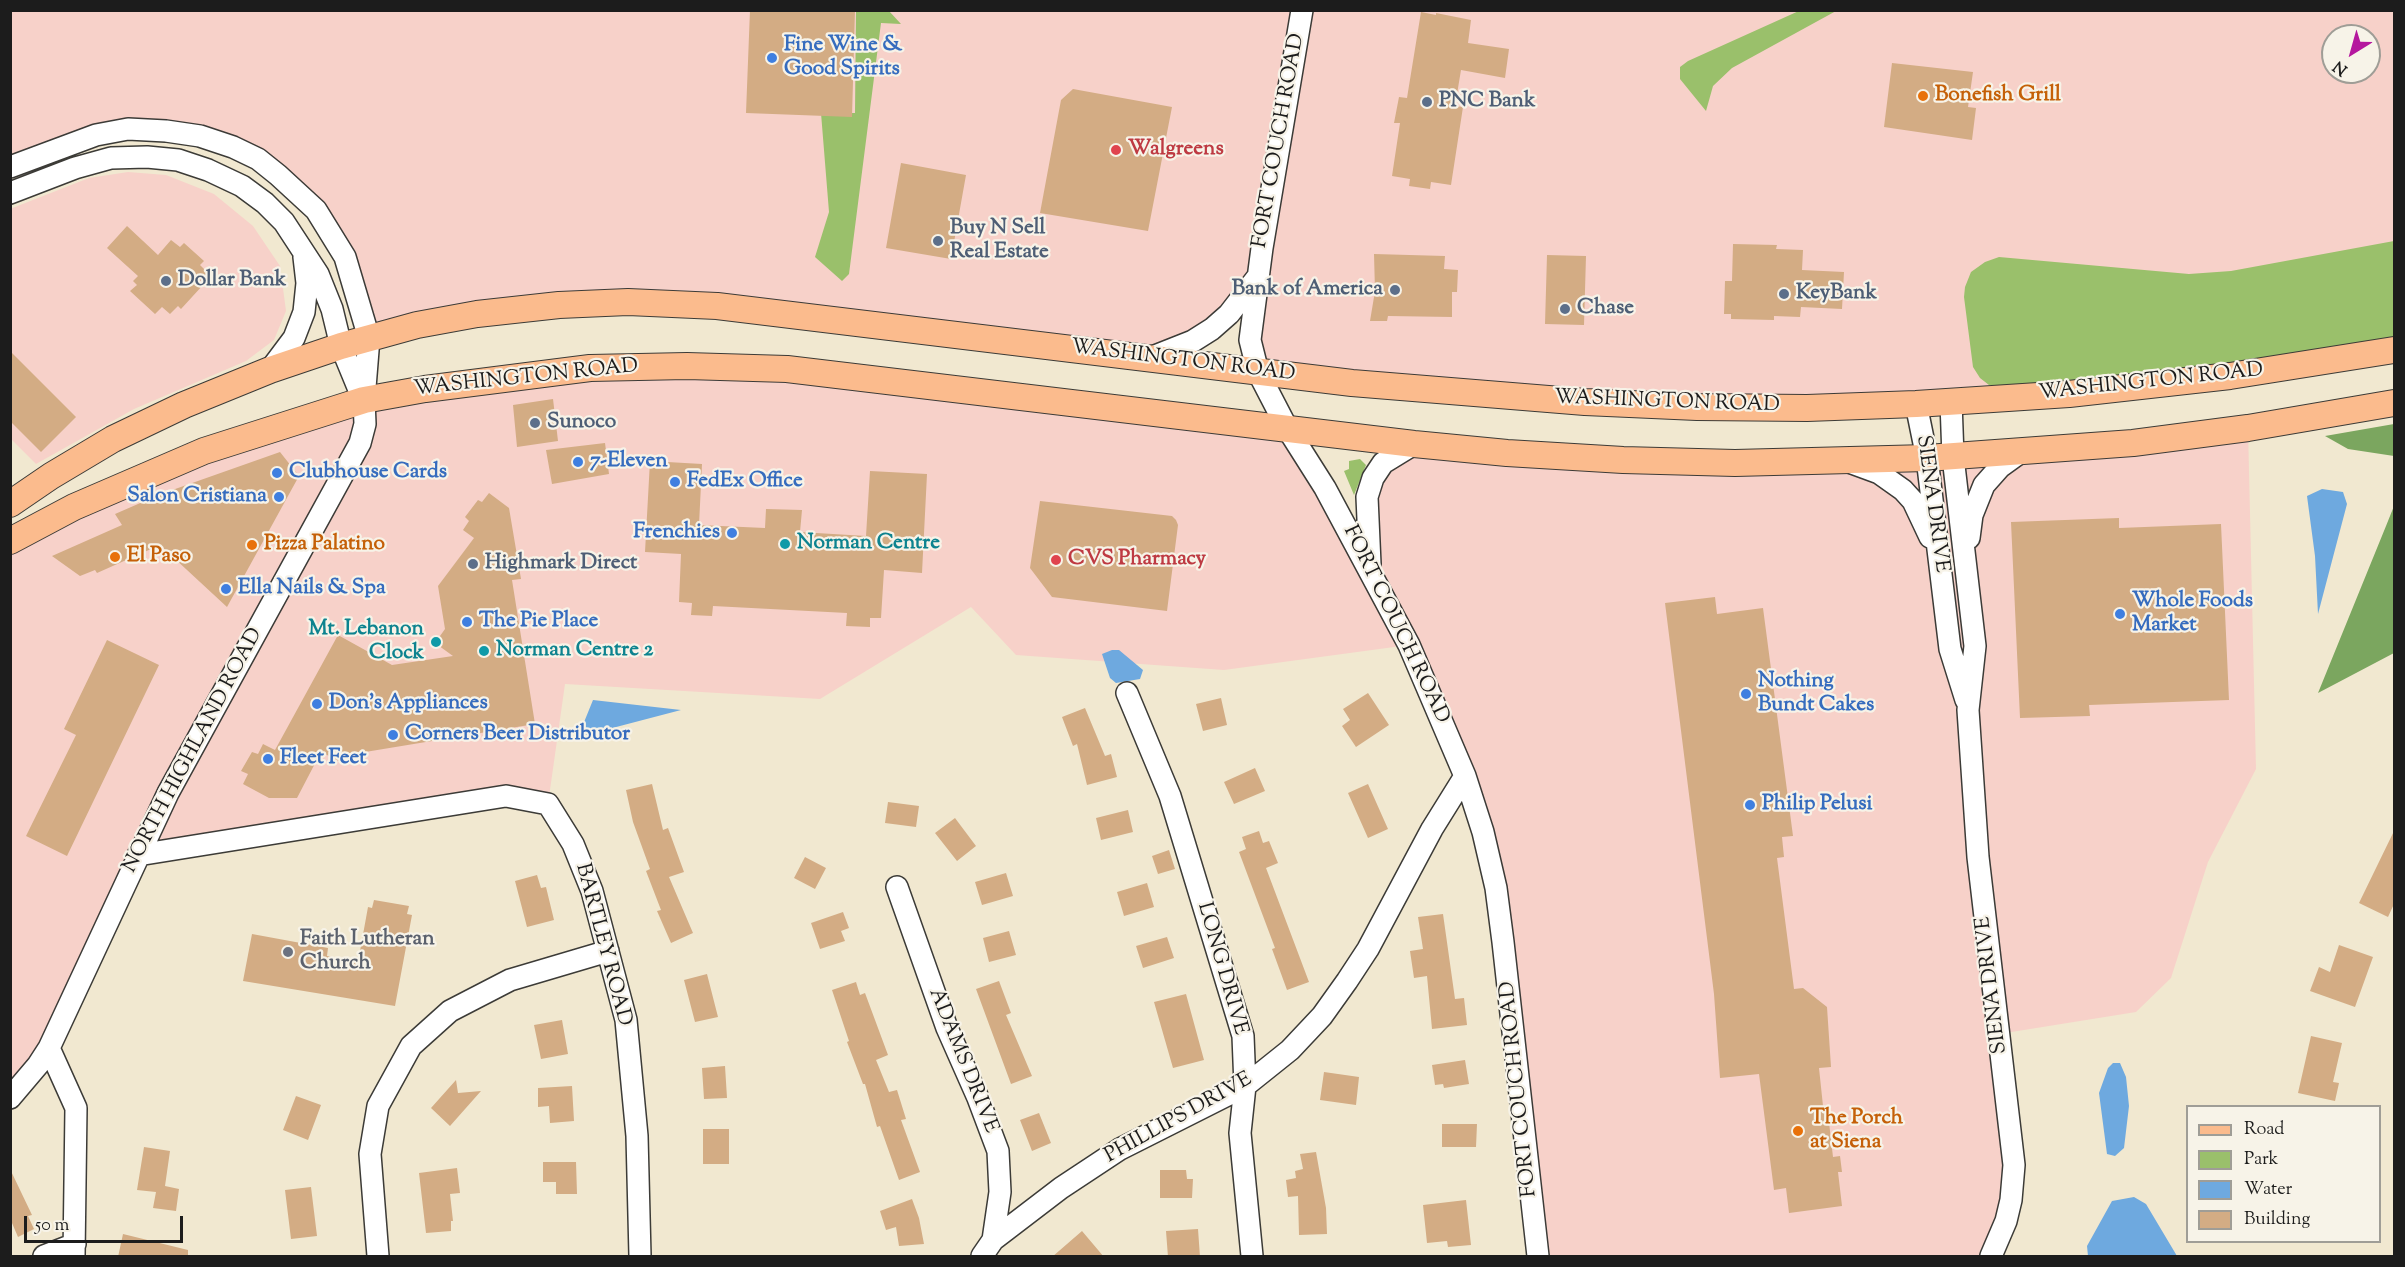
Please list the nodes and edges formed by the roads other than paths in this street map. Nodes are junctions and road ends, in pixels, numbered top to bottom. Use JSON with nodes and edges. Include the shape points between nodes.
{"nodes":[{"id":1,"x":1302,"y":10,"type":"edge"},
{"id":2,"x":10,"y":167,"type":"edge"},
{"id":3,"x":10,"y":194,"type":"edge"},
{"id":4,"x":303,"y":250,"type":"junction"},
{"id":5,"x":1257,"y":278,"type":"junction"},
{"id":6,"x":369,"y":338,"type":"junction"},
{"id":7,"x":341,"y":346,"type":"junction"},
{"id":8,"x":2394,"y":350,"type":"edge"},
{"id":9,"x":1150,"y":358,"type":"junction"},
{"id":10,"x":270,"y":370,"type":"junction"},
{"id":11,"x":1258,"y":372,"type":"junction"},
{"id":12,"x":363,"y":400,"type":"junction"},
{"id":13,"x":1951,"y":402,"type":"junction"},
{"id":14,"x":2394,"y":403,"type":"edge"},
{"id":15,"x":1916,"y":404,"type":"junction"},
{"id":16,"x":1287,"y":428,"type":"junction"},
{"id":17,"x":1414,"y":444,"type":"junction"},
{"id":18,"x":2019,"y":453,"type":"junction"},
{"id":19,"x":1953,"y":457,"type":"junction"},
{"id":20,"x":1927,"y":459,"type":"junction"},
{"id":21,"x":1849,"y":462,"type":"junction"},
{"id":22,"x":10,"y":504,"type":"edge"},
{"id":23,"x":10,"y":541,"type":"edge"},
{"id":24,"x":1939,"y":558,"type":"junction"},
{"id":25,"x":1965,"y":566,"type":"junction"},
{"id":26,"x":1370,"y":571,"type":"junction"},
{"id":27,"x":1127,"y":693,"type":"dead end"},
{"id":28,"x":1968,"y":710,"type":"junction"},
{"id":29,"x":1465,"y":776,"type":"junction"},
{"id":30,"x":138,"y":855,"type":"junction"},
{"id":31,"x":897,"y":887,"type":"dead end"},
{"id":32,"x":608,"y":951,"type":"junction"},
{"id":33,"x":49,"y":1048,"type":"junction"},
{"id":34,"x":1245,"y":1086,"type":"junction"},
{"id":35,"x":10,"y":1098,"type":"edge"},
{"id":36,"x":987,"y":1248,"type":"edge"},
{"id":37,"x":75,"y":1250,"type":"edge"},
{"id":38,"x":44,"y":1257,"type":"edge"},
{"id":39,"x":378,"y":1257,"type":"edge"},
{"id":40,"x":640,"y":1257,"type":"edge"},
{"id":41,"x":1252,"y":1257,"type":"edge"},
{"id":42,"x":1538,"y":1257,"type":"edge"},
{"id":43,"x":1991,"y":1257,"type":"edge"}],
"edges":[{"from":1,"to":5,"type":"street","name":"FORT COUCH ROAD"},
{"from":2,"to":6,"type":"street","via":[[96,135],[128,129],[200,136],[258,159],[316,210],[345,257]]},
{"from":3,"to":4,"type":"street","via":[[111,158],[178,160],[242,186],[266,202]]},
{"from":4,"to":7,"type":"street","via":[[332,309]]},
{"from":4,"to":10,"type":"street","via":[[307,284],[304,312],[294,338]]},
{"from":5,"to":9,"type":"street","via":[[1212,329],[1194,341]]},
{"from":5,"to":11,"type":"street","name":"FORT COUCH ROAD","via":[[1250,340]]},
{"from":6,"to":7,"type":"main road","name":"WASHINGTON ROAD"},
{"from":6,"to":9,"type":"main road","name":"WASHINGTON ROAD","via":[[477,314],[628,302],[717,306]]},
{"from":6,"to":12,"type":"street"},
{"from":7,"to":10,"type":"main road","name":"WASHINGTON ROAD"},
{"from":7,"to":12,"type":"street"},
{"from":8,"to":13,"type":"main road","name":"WASHINGTON ROAD","via":[[2147,387]]},
{"from":9,"to":11,"type":"main road","name":"WASHINGTON ROAD"},
{"from":10,"to":22,"type":"main road","name":"WASHINGTON ROAD","via":[[113,439]]},
{"from":11,"to":15,"type":"main road","name":"WASHINGTON ROAD","via":[[1602,403],[1807,408]]},
{"from":11,"to":16,"type":"street","name":"FORT COUCH ROAD"},
{"from":12,"to":16,"type":"main road","name":"WASHINGTON ROAD","via":[[425,388],[590,368],[740,367],[855,376]]},
{"from":12,"to":23,"type":"main road","name":"WASHINGTON ROAD","via":[[204,451],[74,507]]},
{"from":12,"to":30,"type":"street","name":"NORTH HIGHLAND ROAD","via":[[365,424],[360,443]]},
{"from":13,"to":15,"type":"main road","name":"WASHINGTON ROAD"},
{"from":13,"to":19,"type":"street","name":"SIENA DRIVE"},
{"from":14,"to":18,"type":"main road","name":"WASHINGTON ROAD","via":[[2133,444]]},
{"from":15,"to":20,"type":"street","name":"SIENA DRIVE"},
{"from":16,"to":17,"type":"main road","name":"WASHINGTON ROAD"},
{"from":16,"to":26,"type":"street","name":"FORT COUCH ROAD"},
{"from":17,"to":21,"type":"main road","name":"WASHINGTON ROAD","via":[[1623,460]]},
{"from":17,"to":26,"type":"street","via":[[1383,463],[1367,497]]},
{"from":18,"to":19,"type":"main road","name":"WASHINGTON ROAD"},
{"from":18,"to":25,"type":"street","via":[[1984,485],[1972,515]]},
{"from":19,"to":20,"type":"main road","name":"WASHINGTON ROAD"},
{"from":19,"to":25,"type":"street","name":"SIENA DRIVE"},
{"from":20,"to":21,"type":"main road","name":"WASHINGTON ROAD"},
{"from":20,"to":24,"type":"street","name":"SIENA DRIVE"},
{"from":21,"to":24,"type":"street","via":[[1879,473],[1903,490],[1913,501]]},
{"from":24,"to":28,"type":"street","name":"SIENA DRIVE","via":[[1950,649]]},
{"from":25,"to":28,"type":"street","name":"SIENA DRIVE","via":[[1975,646]]},
{"from":26,"to":29,"type":"street","name":"FORT COUCH ROAD","via":[[1409,645]]},
{"from":27,"to":34,"type":"street","name":"LONG DRIVE","via":[[1170,796],[1243,1036]]},
{"from":28,"to":43,"type":"street","name":"SIENA DRIVE","via":[[1978,857],[2014,1165],[2011,1200]]},
{"from":29,"to":34,"type":"street","name":"PHILLIPS DRIVE","via":[[1431,829],[1347,981],[1322,1016],[1290,1050]]},
{"from":29,"to":42,"type":"street","name":"FORT COUCH ROAD","via":[[1483,832],[1497,898]]},
{"from":30,"to":32,"type":"street","name":"BARTLEY ROAD","via":[[506,796],[548,804],[573,843],[592,891]]},
{"from":30,"to":33,"type":"street","name":"NORTH HIGHLAND ROAD"},
{"from":31,"to":36,"type":"street","name":"ADAMS DRIVE","via":[[947,1028],[998,1151],[1000,1192]]},
{"from":32,"to":39,"type":"street","via":[[510,980],[450,1011],[411,1046],[378,1106],[371,1144]]},
{"from":32,"to":40,"type":"street","name":"BARTLEY ROAD","via":[[626,1020],[637,1136]]},
{"from":33,"to":35,"type":"street","name":"NORTH HIGHLAND ROAD"},
{"from":33,"to":37,"type":"street","via":[[76,1108]]},
{"from":34,"to":36,"type":"street","name":"PHILLIPS DRIVE","via":[[1120,1149],[1060,1188]]},
{"from":34,"to":41,"type":"street","name":"LONG DRIVE","via":[[1240,1133]]},
{"from":37,"to":38,"type":"street"}]}
